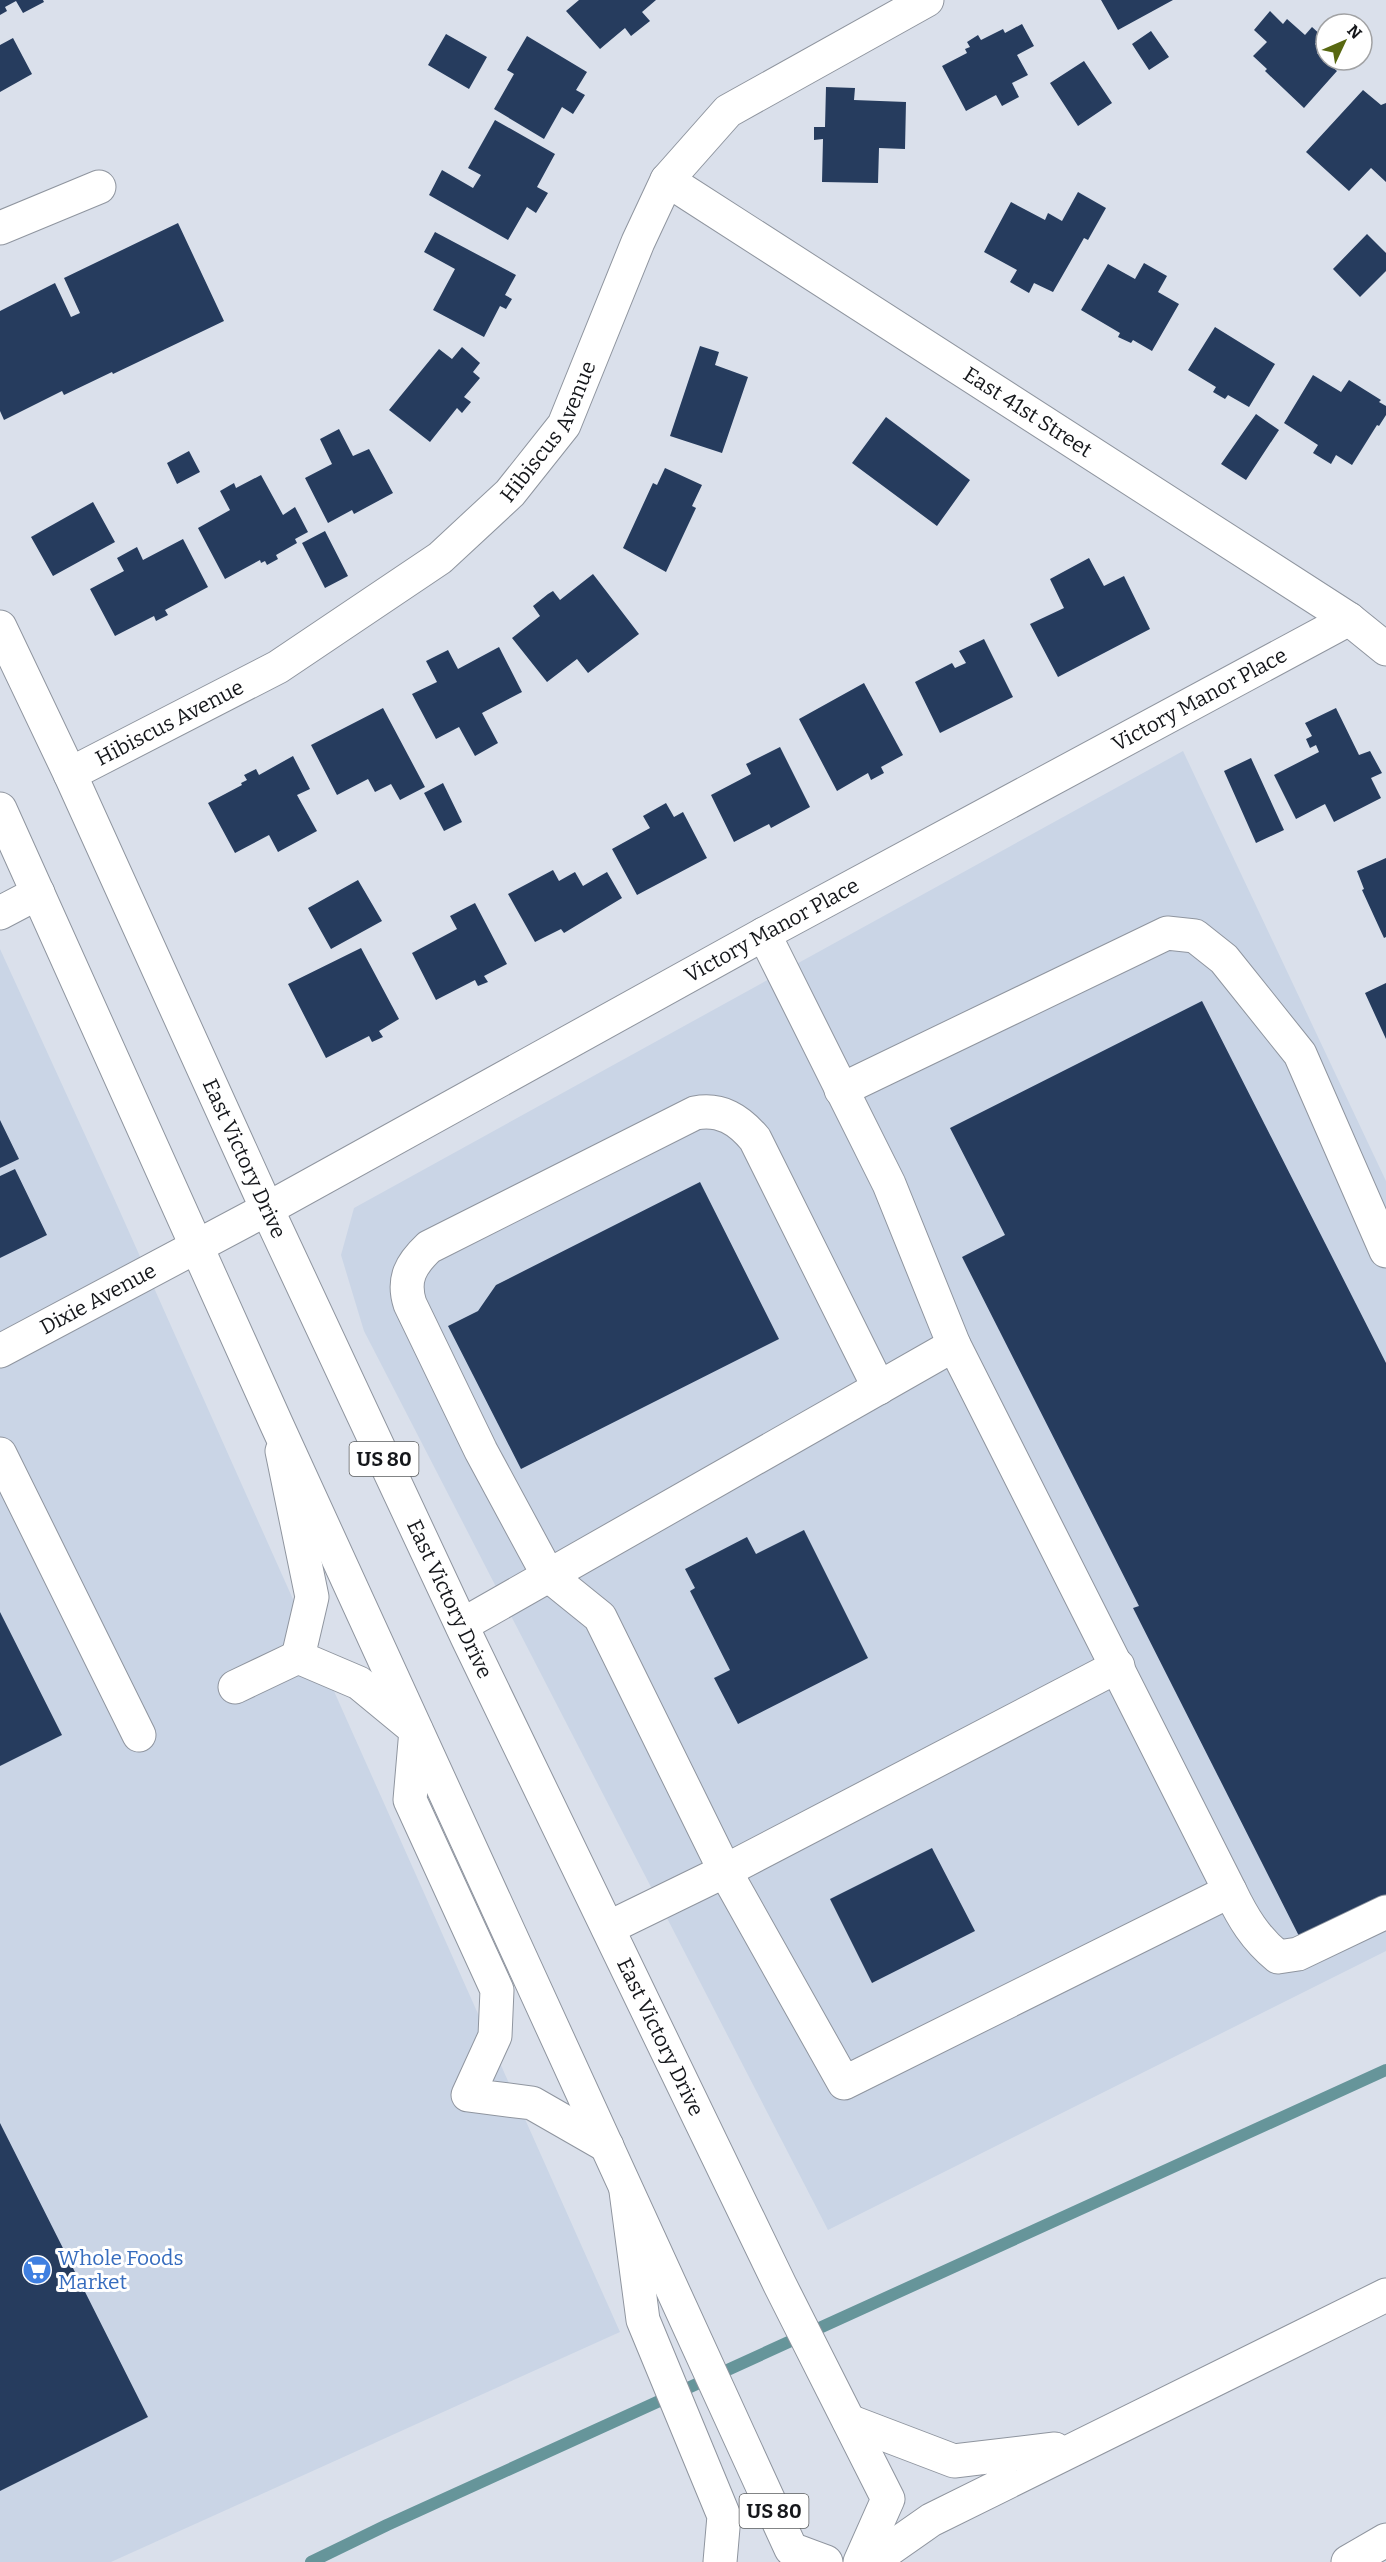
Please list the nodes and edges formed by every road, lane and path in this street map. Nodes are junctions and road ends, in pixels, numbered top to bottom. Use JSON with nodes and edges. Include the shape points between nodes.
{"nodes":[{"id":1,"x":927,"y":0,"type":"edge"},
{"id":2,"x":667,"y":180,"type":"junction"},
{"id":3,"x":99,"y":188,"type":"dead end"},
{"id":4,"x":0,"y":228,"type":"edge"},
{"id":5,"x":1349,"y":619,"type":"junction"},
{"id":6,"x":0,"y":627,"type":"edge"},
{"id":7,"x":1386,"y":649,"type":"edge"},
{"id":8,"x":70,"y":774,"type":"junction"},
{"id":9,"x":0,"y":809,"type":"edge"},
{"id":10,"x":38,"y":893,"type":"junction"},
{"id":11,"x":0,"y":914,"type":"edge"},
{"id":12,"x":764,"y":934,"type":"junction"},
{"id":13,"x":841,"y":1090,"type":"junction"},
{"id":14,"x":267,"y":1209,"type":"junction"},
{"id":15,"x":197,"y":1247,"type":"junction"},
{"id":16,"x":1386,"y":1251,"type":"edge"},
{"id":17,"x":954,"y":1345,"type":"junction"},
{"id":18,"x":0,"y":1351,"type":"edge"},
{"id":19,"x":879,"y":1388,"type":"junction"},
{"id":20,"x":276,"y":1423,"type":"junction"},
{"id":21,"x":0,"y":1454,"type":"edge"},
{"id":22,"x":548,"y":1575,"type":"junction"},
{"id":23,"x":462,"y":1625,"type":"junction"},
{"id":24,"x":298,"y":1656,"type":"junction"},
{"id":25,"x":1118,"y":1666,"type":"junction"},
{"id":26,"x":235,"y":1687,"type":"dead end"},
{"id":27,"x":416,"y":1730,"type":"junction"},
{"id":28,"x":139,"y":1735,"type":"dead end"},
{"id":29,"x":725,"y":1871,"type":"junction"},
{"id":30,"x":1230,"y":1891,"type":"junction"},
{"id":31,"x":1386,"y":1912,"type":"edge"},
{"id":32,"x":608,"y":1928,"type":"junction"},
{"id":33,"x":607,"y":2146,"type":"junction"},
{"id":34,"x":626,"y":2191,"type":"junction"},
{"id":35,"x":1386,"y":2295,"type":"edge"},
{"id":36,"x":844,"y":2409,"type":"junction"},
{"id":37,"x":1080,"y":2446,"type":"junction"},
{"id":38,"x":1386,"y":2540,"type":"edge"},
{"id":39,"x":720,"y":2562,"type":"edge"},
{"id":40,"x":826,"y":2562,"type":"edge"},
{"id":41,"x":860,"y":2562,"type":"edge"},
{"id":42,"x":871,"y":2562,"type":"edge"},
{"id":43,"x":1348,"y":2562,"type":"edge"}],
"edges":[{"from":1,"to":2,"type":"main road","name":"Hibiscus Avenue","via":[[728,111]]},
{"from":2,"to":5,"type":"main road","name":"East 41st Street"},
{"from":2,"to":8,"type":"main road","name":"Hibiscus Avenue","via":[[564,425],[510,493],[440,558],[278,667]]},
{"from":3,"to":4,"type":"main road"},
{"from":5,"to":7,"type":"main road","name":"East 41st Street"},
{"from":5,"to":12,"type":"main road","name":"Victory Manor Place"},
{"from":6,"to":8,"type":"main road","name":"East Victory Drive","number":"US 80"},
{"from":8,"to":14,"type":"main road","name":"East Victory Drive","number":"US 80"},
{"from":9,"to":10,"type":"main road","number":"US 80"},
{"from":10,"to":11,"type":"main road"},
{"from":10,"to":15,"type":"main road","number":"US 80"},
{"from":12,"to":13,"type":"main road"},
{"from":12,"to":14,"type":"main road","name":"Victory Manor Place"},
{"from":13,"to":16,"type":"main road","via":[[1167,933],[1195,936],[1224,959],[1300,1054]]},
{"from":13,"to":17,"type":"main road","via":[[889,1184]]},
{"from":14,"to":15,"type":"main road","name":"Victory Manor Place"},
{"from":14,"to":23,"type":"main road","name":"East Victory Drive","number":"US 80"},
{"from":15,"to":18,"type":"main road","name":"Dixie Avenue"},
{"from":15,"to":20,"type":"main road","number":"US 80"},
{"from":17,"to":19,"type":"main road"},
{"from":17,"to":25,"type":"main road"},
{"from":19,"to":22,"type":"main road"},
{"from":19,"to":22,"type":"main road","via":[[755,1139],[743,1125],[717,1112],[695,1113],[429,1247],[406,1279],[410,1304],[481,1451]]},
{"from":20,"to":24,"type":"main road","via":[[312,1597]]},
{"from":20,"to":27,"type":"main road","number":"US 80"},
{"from":21,"to":28,"type":"main road"},
{"from":22,"to":23,"type":"main road"},
{"from":22,"to":29,"type":"main road","via":[[600,1617]]},
{"from":23,"to":32,"type":"main road","name":"East Victory Drive","number":"US 80"},
{"from":24,"to":26,"type":"main road"},
{"from":24,"to":27,"type":"main road","via":[[359,1683]]},
{"from":25,"to":29,"type":"main road"},
{"from":25,"to":30,"type":"main road"},
{"from":27,"to":33,"type":"main road","number":"US 80"},
{"from":27,"to":33,"type":"main road","via":[[410,1800],[497,1990],[495,2036],[456,2102],[532,2103]]},
{"from":29,"to":30,"type":"main road","via":[[844,2083]]},
{"from":29,"to":32,"type":"main road"},
{"from":30,"to":31,"type":"main road","via":[[1246,1923],[1278,1957],[1298,1954]]},
{"from":32,"to":36,"type":"main road","name":"East Victory Drive","number":"US 80"},
{"from":33,"to":34,"type":"main road","number":"US 80"},
{"from":34,"to":39,"type":"main road","via":[[643,2320],[724,2516]]},
{"from":34,"to":40,"type":"main road","number":"US 80","via":[[791,2549]]},
{"from":35,"to":37,"type":"main road"},
{"from":36,"to":37,"type":"main road","via":[[954,2461]]},
{"from":36,"to":41,"type":"main road","name":"East Victory Drive","number":"US 80","via":[[888,2499]]},
{"from":37,"to":42,"type":"main road","via":[[931,2520]]},
{"from":38,"to":43,"type":"main road"}]}
